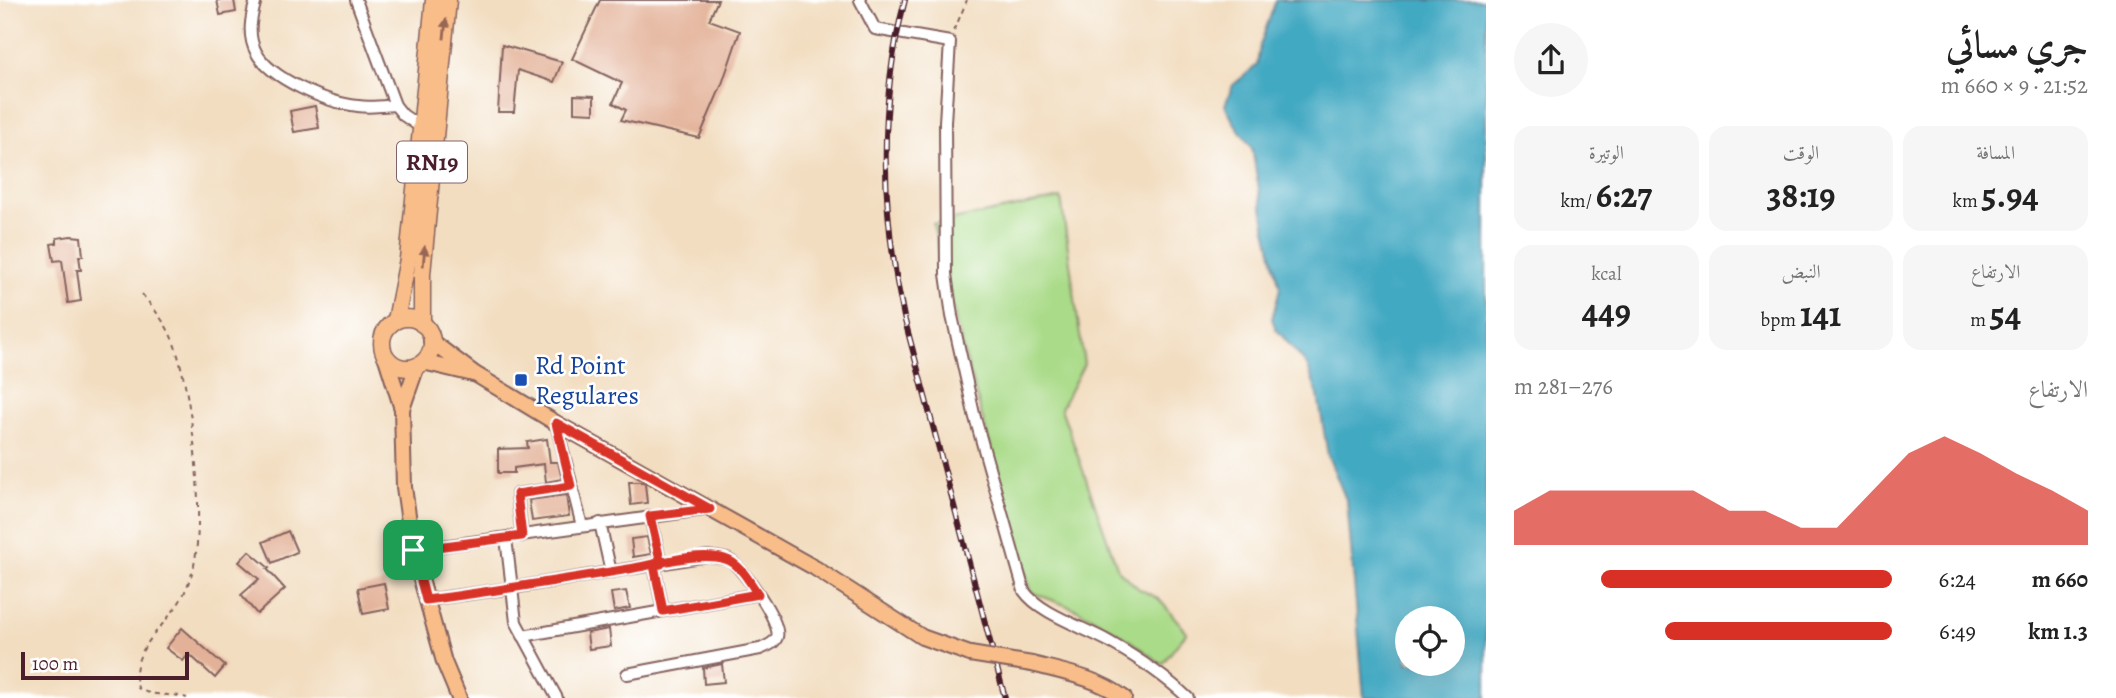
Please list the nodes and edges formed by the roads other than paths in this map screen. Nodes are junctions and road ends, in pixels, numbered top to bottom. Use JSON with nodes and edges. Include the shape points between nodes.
{"nodes":[{"id":1,"x":256,"y":0,"type":"edge"},
{"id":2,"x":356,"y":0,"type":"edge"},
{"id":3,"x":433,"y":0,"type":"edge"},
{"id":4,"x":448,"y":0,"type":"edge"},
{"id":5,"x":860,"y":0,"type":"edge"},
{"id":6,"x":395,"y":105,"type":"junction"},
{"id":7,"x":422,"y":128,"type":"junction"},
{"id":8,"x":396,"y":320,"type":"junction"},
{"id":9,"x":422,"y":324,"type":"junction"},
{"id":10,"x":432,"y":341,"type":"junction"},
{"id":11,"x":385,"y":355,"type":"junction"},
{"id":12,"x":420,"y":364,"type":"junction"},
{"id":13,"x":475,"y":374,"type":"junction"},
{"id":14,"x":401,"y":409,"type":"junction"},
{"id":15,"x":556,"y":423,"type":"junction"},
{"id":16,"x":571,"y":486,"type":"junction"},
{"id":17,"x":710,"y":509,"type":"junction"},
{"id":18,"x":650,"y":516,"type":"junction"},
{"id":19,"x":600,"y":523,"type":"junction"},
{"id":20,"x":582,"y":526,"type":"junction"},
{"id":21,"x":522,"y":536,"type":"junction"},
{"id":22,"x":506,"y":538,"type":"junction"},
{"id":23,"x":413,"y":550,"type":"junction"},
{"id":24,"x":657,"y":564,"type":"junction"},
{"id":25,"x":611,"y":572,"type":"junction"},
{"id":26,"x":512,"y":588,"type":"junction"},
{"id":27,"x":758,"y":594,"type":"junction"},
{"id":28,"x":426,"y":600,"type":"junction"},
{"id":29,"x":663,"y":611,"type":"junction"},
{"id":30,"x":523,"y":636,"type":"junction"},
{"id":31,"x":627,"y":674,"type":"dead end"},
{"id":32,"x":460,"y":698,"type":"edge"},
{"id":33,"x":557,"y":698,"type":"edge"},
{"id":34,"x":1124,"y":698,"type":"edge"},
{"id":35,"x":1188,"y":698,"type":"edge"}],
"edges":[{"from":1,"to":6,"type":"street","via":[[250,29],[265,67],[333,100],[355,106]]},
{"from":2,"to":6,"type":"street"},
{"from":3,"to":7,"type":"highway","number":"RN19"},
{"from":9,"to":4,"type":"highway","number":"RN19","one_way":true,"via":[[423,261]]},
{"from":5,"to":35,"type":"street","via":[[874,29],[950,42],[945,122],[946,274],[974,414],[1020,582],[1029,599],[1141,661]]},
{"from":6,"to":7,"type":"street"},
{"from":7,"to":8,"type":"highway","number":"RN19","via":[[408,259]]},
{"from":8,"to":9,"type":"highway","via":[[414,319]]},
{"from":8,"to":11,"type":"highway","number":"RN19","via":[[382,339]]},
{"from":9,"to":10,"type":"highway"},
{"from":10,"to":12,"type":"highway","number":"RN19"},
{"from":10,"to":13,"type":"main road"},
{"from":11,"to":12,"type":"highway","via":[[398,367]]},
{"from":11,"to":14,"type":"main road","number":"RN19"},
{"from":12,"to":13,"type":"main road"},
{"from":12,"to":14,"type":"main road","number":"RN19"},
{"from":13,"to":15,"type":"main road"},
{"from":14,"to":23,"type":"main road","number":"RN19","via":[[404,487]]},
{"from":15,"to":16,"type":"street"},
{"from":15,"to":17,"type":"main road"},
{"from":16,"to":20,"type":"street"},
{"from":16,"to":21,"type":"street","via":[[517,494]]},
{"from":17,"to":18,"type":"street"},
{"from":17,"to":34,"type":"main road","bridge":true,"via":[[815,568],[922,637],[970,654],[1080,677]]},
{"from":18,"to":19,"type":"street"},
{"from":18,"to":24,"type":"street"},
{"from":19,"to":20,"type":"street"},
{"from":19,"to":25,"type":"street"},
{"from":20,"to":21,"type":"street"},
{"from":21,"to":22,"type":"street"},
{"from":22,"to":23,"type":"street"},
{"from":22,"to":26,"type":"street"},
{"from":23,"to":28,"type":"main road","number":"RN19"},
{"from":24,"to":25,"type":"street"},
{"from":24,"to":27,"type":"street","via":[[707,556],[728,560]]},
{"from":24,"to":29,"type":"street"},
{"from":25,"to":26,"type":"street"},
{"from":26,"to":28,"type":"street"},
{"from":26,"to":30,"type":"street","via":[[516,622]]},
{"from":27,"to":29,"type":"street"},
{"from":27,"to":31,"type":"street","via":[[778,632],[771,644]]},
{"from":28,"to":32,"type":"main road","number":"RN19"},
{"from":29,"to":30,"type":"street"},
{"from":30,"to":33,"type":"street"}]}
